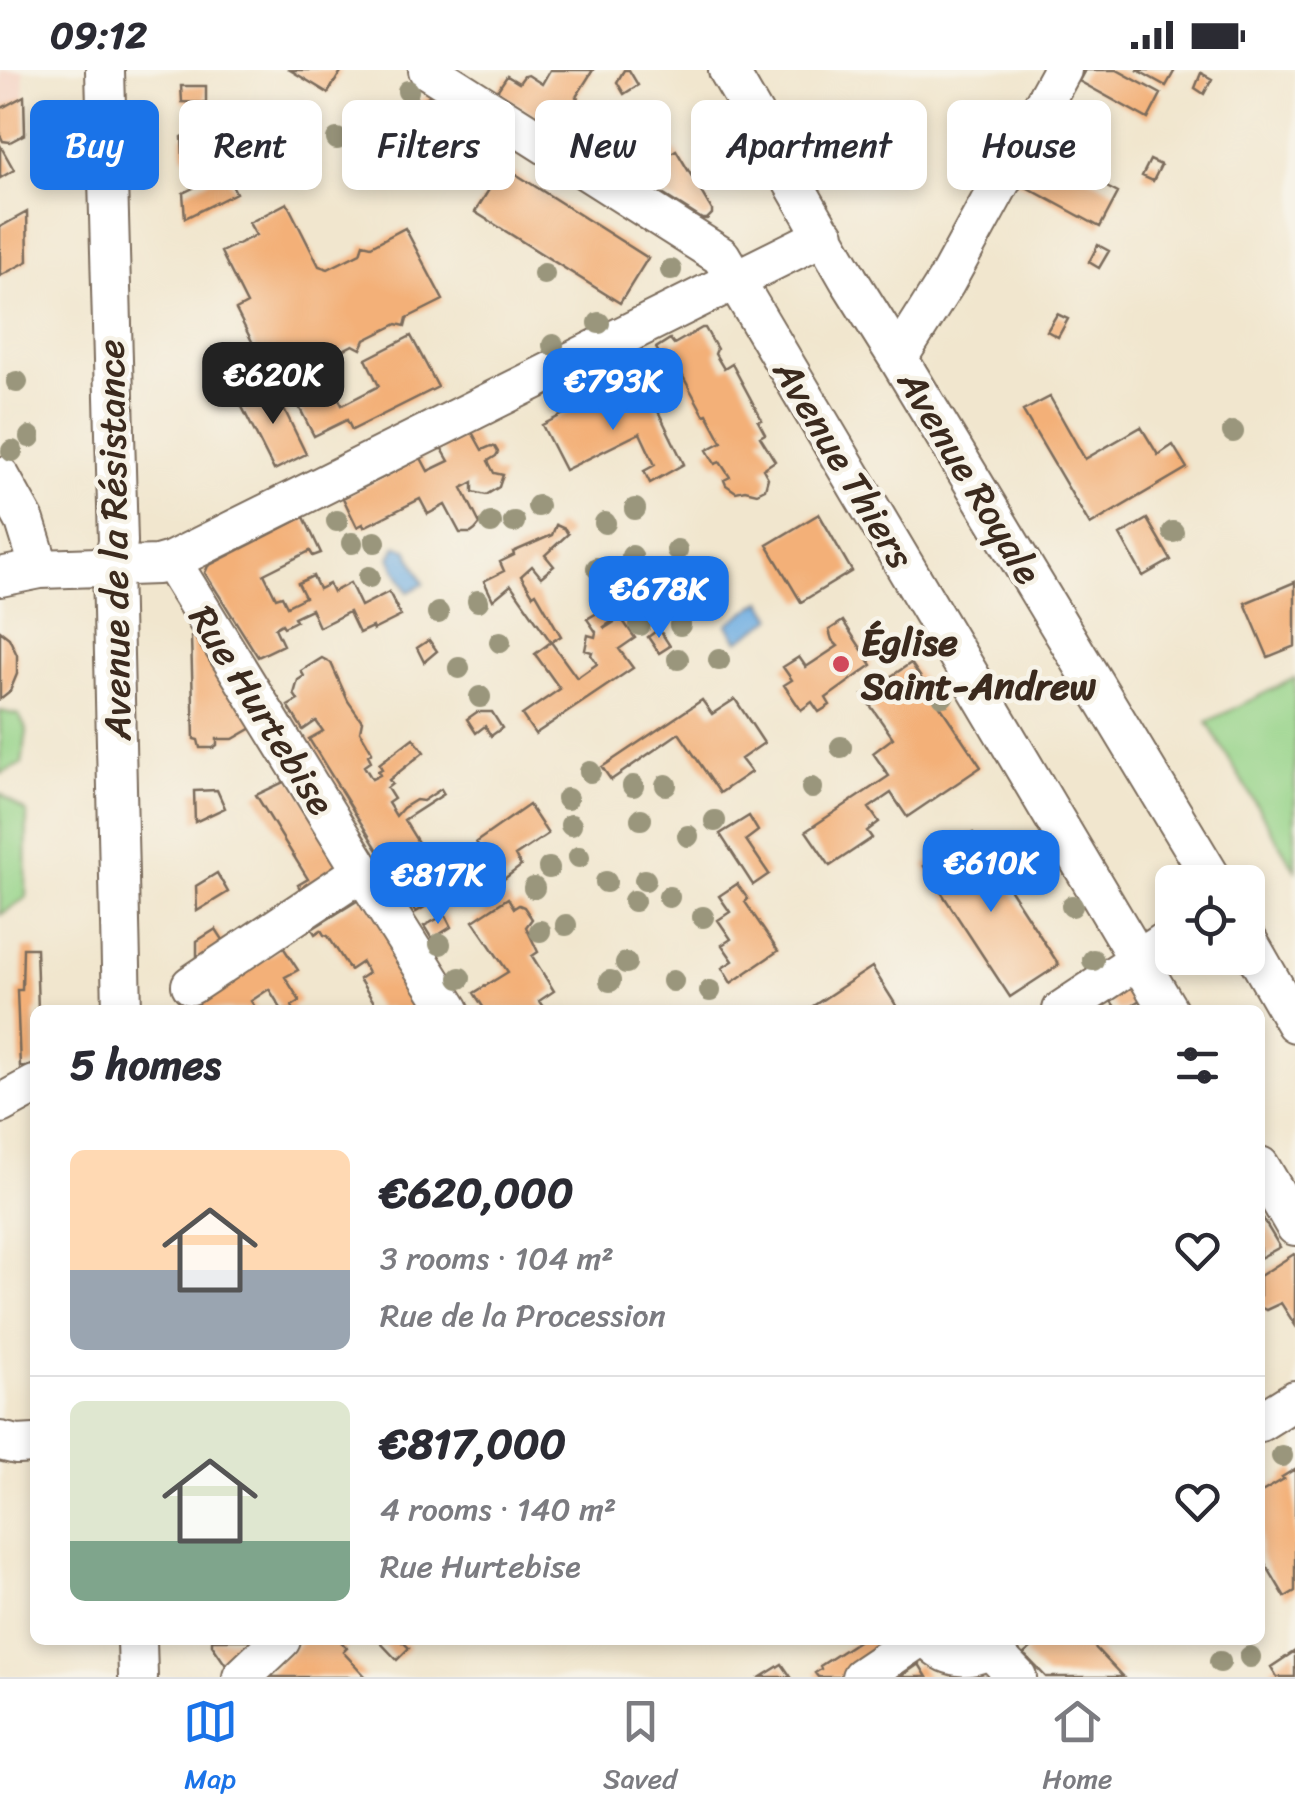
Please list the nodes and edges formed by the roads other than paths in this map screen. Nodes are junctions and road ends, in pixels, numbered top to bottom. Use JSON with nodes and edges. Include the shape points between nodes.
{"nodes":[{"id":1,"x":105,"y":70,"type":"edge"},
{"id":2,"x":428,"y":70,"type":"edge"},
{"id":3,"x":728,"y":70,"type":"edge"},
{"id":4,"x":1062,"y":70,"type":"edge"},
{"id":5,"x":825,"y":235,"type":"junction"},
{"id":6,"x":735,"y":279,"type":"junction"},
{"id":7,"x":898,"y":358,"type":"junction"},
{"id":8,"x":0,"y":476,"type":"edge"},
{"id":9,"x":171,"y":561,"type":"junction"},
{"id":10,"x":112,"y":566,"type":"junction"},
{"id":11,"x":40,"y":569,"type":"junction"},
{"id":12,"x":0,"y":577,"type":"edge"},
{"id":13,"x":1204,"y":865,"type":"edge"},
{"id":14,"x":362,"y":871,"type":"junction"},
{"id":15,"x":1155,"y":948,"type":"edge"},
{"id":16,"x":1138,"y":960,"type":"junction"},
{"id":17,"x":1265,"y":970,"type":"edge"},
{"id":18,"x":191,"y":985,"type":"dead end"},
{"id":19,"x":122,"y":1005,"type":"edge"},
{"id":20,"x":447,"y":1005,"type":"edge"},
{"id":21,"x":1070,"y":1005,"type":"edge"},
{"id":22,"x":1165,"y":1005,"type":"edge"},
{"id":23,"x":1295,"y":1023,"type":"edge"},
{"id":24,"x":30,"y":1088,"type":"edge"},
{"id":25,"x":0,"y":1104,"type":"edge"},
{"id":26,"x":1265,"y":1175,"type":"edge"},
{"id":27,"x":1295,"y":1226,"type":"edge"},
{"id":28,"x":1295,"y":1400,"type":"edge"},
{"id":29,"x":1265,"y":1419,"type":"edge"},
{"id":30,"x":0,"y":1442,"type":"edge"},
{"id":31,"x":30,"y":1444,"type":"edge"},
{"id":32,"x":137,"y":1645,"type":"edge"},
{"id":33,"x":275,"y":1645,"type":"edge"},
{"id":34,"x":908,"y":1645,"type":"edge"},
{"id":35,"x":935,"y":1645,"type":"edge"},
{"id":36,"x":993,"y":1645,"type":"edge"},
{"id":37,"x":995,"y":1645,"type":"edge"},
{"id":38,"x":138,"y":1677,"type":"edge"},
{"id":39,"x":242,"y":1677,"type":"edge"},
{"id":40,"x":860,"y":1677,"type":"edge"},
{"id":41,"x":1017,"y":1677,"type":"edge"}],
"edges":[{"from":1,"to":10,"type":"street","name":"Avenue de la Résistance","via":[[118,542]]},
{"from":2,"to":6,"type":"street","name":"Avenue Thiers","via":[[721,256]]},
{"from":3,"to":5,"type":"street","name":"Avenue Royale"},
{"from":4,"to":7,"type":"street"},
{"from":5,"to":6,"type":"street"},
{"from":5,"to":7,"type":"street","name":"Avenue Royale"},
{"from":6,"to":9,"type":"street"},
{"from":6,"to":16,"type":"street","name":"Avenue Thiers"},
{"from":7,"to":13,"type":"street","name":"Avenue Royale"},
{"from":8,"to":11,"type":"street","via":[[25,521]]},
{"from":9,"to":10,"type":"street"},
{"from":9,"to":14,"type":"street","name":"Rue Hurtebise"},
{"from":10,"to":11,"type":"street"},
{"from":10,"to":19,"type":"street","name":"Avenue de la Résistance"},
{"from":11,"to":12,"type":"street"},
{"from":14,"to":18,"type":"street"},
{"from":14,"to":20,"type":"street","name":"Rue Hurtebise"},
{"from":15,"to":16,"type":"street"},
{"from":16,"to":21,"type":"street"},
{"from":16,"to":22,"type":"street","name":"Avenue Thiers"},
{"from":17,"to":23,"type":"street"},
{"from":24,"to":25,"type":"street"},
{"from":26,"to":27,"type":"street"},
{"from":28,"to":29,"type":"street"},
{"from":30,"to":31,"type":"street"},
{"from":32,"to":38,"type":"street"},
{"from":33,"to":39,"type":"street"},
{"from":34,"to":40,"type":"street"},
{"from":35,"to":36,"type":"street","via":[[967,1657]]},
{"from":37,"to":41,"type":"street"}]}
